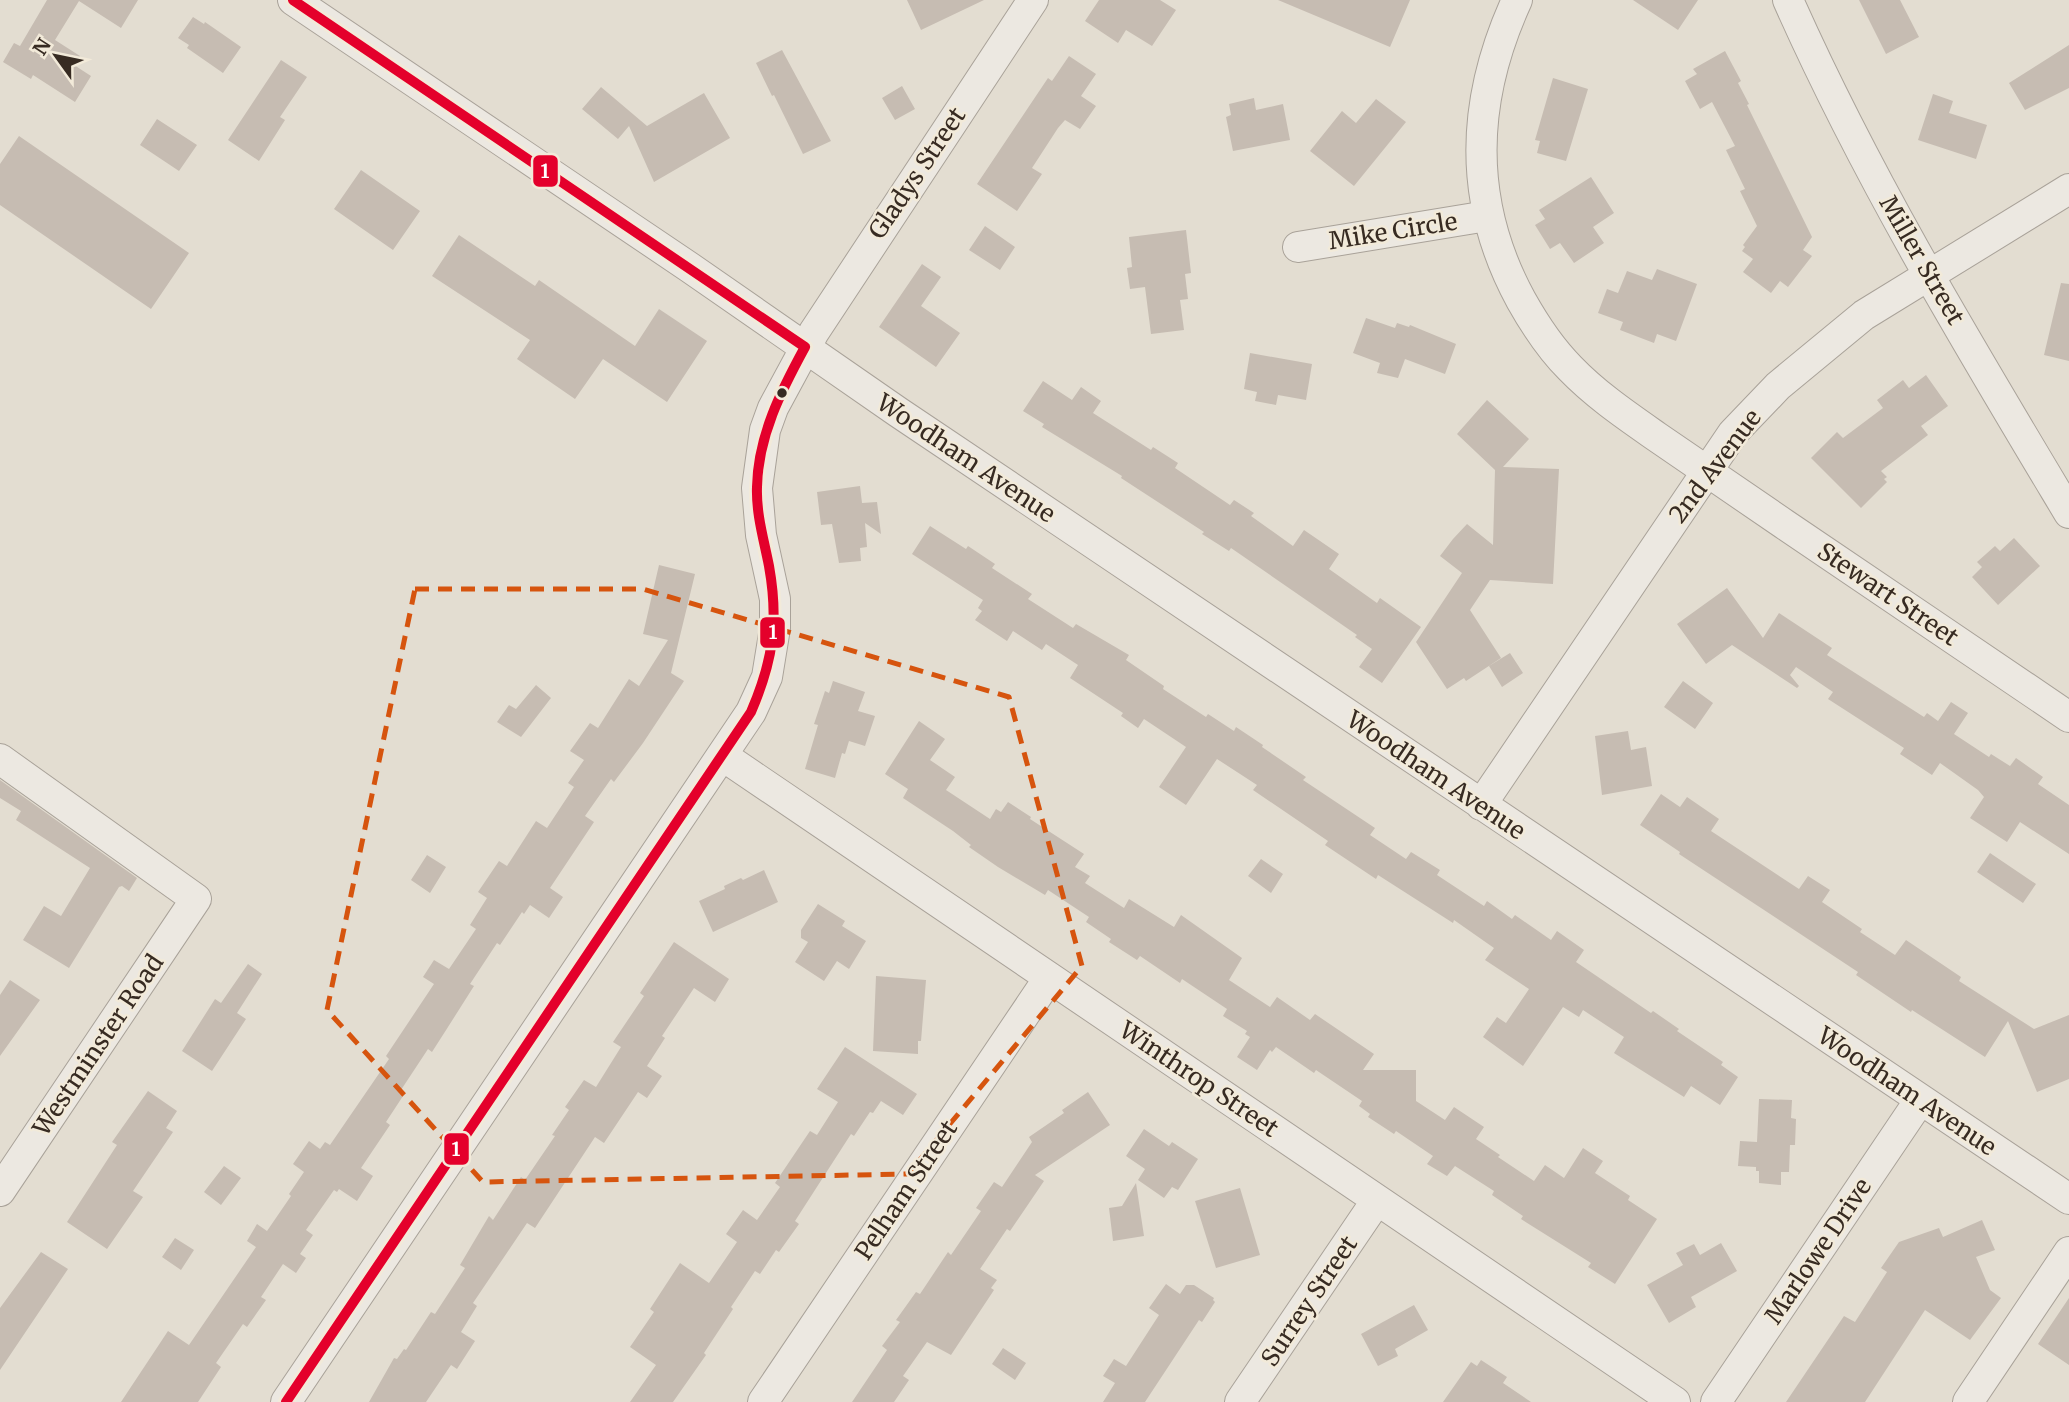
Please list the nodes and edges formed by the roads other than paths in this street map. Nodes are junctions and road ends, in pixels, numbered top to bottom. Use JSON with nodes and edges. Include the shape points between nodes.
{"nodes":[{"id":1,"x":293,"y":0,"type":"edge"},
{"id":2,"x":1033,"y":0,"type":"edge"},
{"id":3,"x":1517,"y":0,"type":"edge"},
{"id":4,"x":1788,"y":0,"type":"edge"},
{"id":5,"x":2069,"y":189,"type":"edge"},
{"id":6,"x":1487,"y":216,"type":"junction"},
{"id":7,"x":1298,"y":247,"type":"dead end"},
{"id":8,"x":1929,"y":274,"type":"junction"},
{"id":9,"x":805,"y":347,"type":"junction"},
{"id":10,"x":1706,"y":471,"type":"junction"},
{"id":11,"x":2069,"y":513,"type":"edge"},
{"id":12,"x":2069,"y":717,"type":"edge"},
{"id":13,"x":723,"y":756,"type":"junction"},
{"id":14,"x":0,"y":759,"type":"edge"},
{"id":15,"x":1481,"y":805,"type":"junction"},
{"id":16,"x":1049,"y":978,"type":"junction"},
{"id":17,"x":1920,"y":1100,"type":"junction"},
{"id":18,"x":0,"y":1191,"type":"edge"},
{"id":19,"x":2069,"y":1199,"type":"edge"},
{"id":20,"x":1377,"y":1200,"type":"junction"},
{"id":21,"x":2069,"y":1252,"type":"edge"},
{"id":22,"x":286,"y":1402,"type":"edge"},
{"id":23,"x":763,"y":1402,"type":"edge"},
{"id":24,"x":1240,"y":1402,"type":"edge"},
{"id":25,"x":1675,"y":1402,"type":"edge"},
{"id":26,"x":1716,"y":1402,"type":"edge"},
{"id":27,"x":1968,"y":1402,"type":"edge"}],
"edges":[{"from":1,"to":9,"type":"street","name":"Woodham Avenue"},
{"from":2,"to":9,"type":"street","name":"Gladys Street"},
{"from":3,"to":6,"type":"street","name":"Stewart Street","via":[[1498,45],[1483,115]]},
{"from":4,"to":8,"type":"street","name":"Miller Street","via":[[1858,149]]},
{"from":5,"to":8,"type":"street","name":"2nd Avenue"},
{"from":6,"to":7,"type":"street","name":"Mike Circle"},
{"from":6,"to":10,"type":"street","name":"Stewart Street","via":[[1511,282],[1551,348],[1611,404]]},
{"from":8,"to":10,"type":"street","name":"2nd Avenue","via":[[1864,315],[1779,386],[1733,433]]},
{"from":8,"to":11,"type":"street","name":"Miller Street"},
{"from":9,"to":13,"type":"street","name":"Gladys Street","via":[[773,408],[759,465],[761,535],[775,599],[774,645],[767,677],[751,712]]},
{"from":9,"to":15,"type":"street","name":"Woodham Avenue"},
{"from":10,"to":12,"type":"street","name":"Stewart Street"},
{"from":10,"to":15,"type":"street","name":"2nd Avenue"},
{"from":13,"to":16,"type":"street","name":"Winthrop Street"},
{"from":13,"to":22,"type":"street","name":"Gladys Street"},
{"from":14,"to":18,"type":"street","name":"Westminster Road","via":[[196,900]]},
{"from":15,"to":17,"type":"street","name":"Woodham Avenue"},
{"from":16,"to":20,"type":"street","name":"Winthrop Street"},
{"from":16,"to":23,"type":"street","name":"Pelham Street"},
{"from":17,"to":19,"type":"street","name":"Woodham Avenue"},
{"from":17,"to":26,"type":"street","name":"Marlowe Drive"},
{"from":20,"to":24,"type":"street","name":"Surrey Street"},
{"from":20,"to":25,"type":"street","name":"Winthrop Street"},
{"from":21,"to":27,"type":"street"}]}
